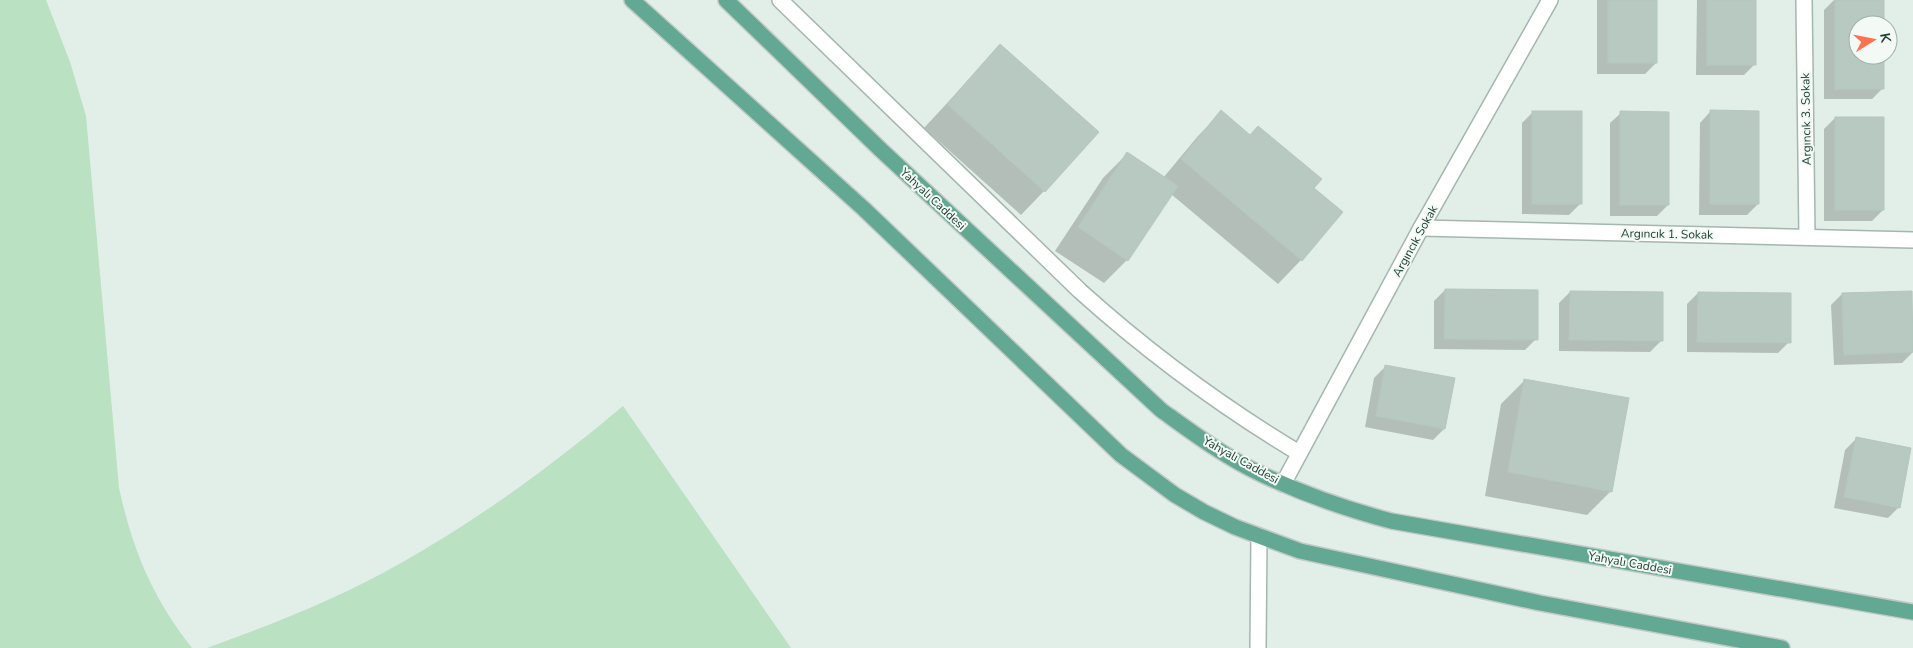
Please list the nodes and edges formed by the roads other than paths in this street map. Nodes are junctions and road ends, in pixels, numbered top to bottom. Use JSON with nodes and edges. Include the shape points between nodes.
{"nodes":[{"id":1,"x":632,"y":0,"type":"edge"},
{"id":2,"x":726,"y":0,"type":"edge"},
{"id":3,"x":780,"y":0,"type":"edge"},
{"id":4,"x":1550,"y":0,"type":"edge"},
{"id":5,"x":1804,"y":0,"type":"edge"},
{"id":6,"x":1421,"y":228,"type":"junction"},
{"id":7,"x":1807,"y":238,"type":"junction"},
{"id":8,"x":1913,"y":240,"type":"edge"},
{"id":9,"x":1300,"y":452,"type":"junction"},
{"id":10,"x":1283,"y":484,"type":"junction"},
{"id":11,"x":1259,"y":536,"type":"junction"},
{"id":12,"x":1913,"y":612,"type":"edge"},
{"id":13,"x":1258,"y":648,"type":"edge"},
{"id":14,"x":1782,"y":648,"type":"edge"}],
"edges":[{"from":1,"to":11,"type":"main road","via":[[864,209],[1121,455],[1175,495],[1204,512]]},
{"from":2,"to":10,"type":"main road","name":"Yahyalı Caddesi","via":[[881,150],[1161,410],[1226,454]]},
{"from":3,"to":9,"type":"street","via":[[1120,327],[1207,395]]},
{"from":4,"to":6,"type":"street","name":"Argıncık Sokak"},
{"from":5,"to":7,"type":"street","name":"Argıncık 3. Sokak"},
{"from":6,"to":7,"type":"street","name":"Argıncık 1. Sokak"},
{"from":6,"to":9,"type":"street","name":"Argıncık Sokak"},
{"from":7,"to":8,"type":"street","name":"Argıncık 1. Sokak"},
{"from":9,"to":10,"type":"street","name":"Argıncık Sokak"},
{"from":10,"to":12,"type":"main road","name":"Yahyalı Caddesi","via":[[1347,509],[1391,521]]},
{"from":11,"to":13,"type":"street"},
{"from":11,"to":14,"type":"main road","via":[[1300,551],[1530,600]]}]}
